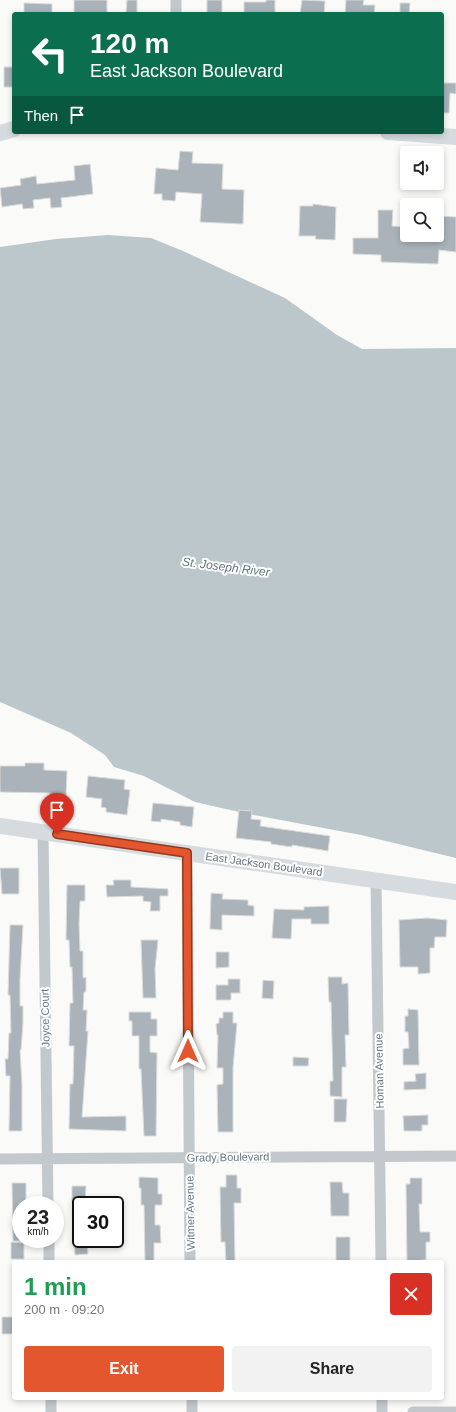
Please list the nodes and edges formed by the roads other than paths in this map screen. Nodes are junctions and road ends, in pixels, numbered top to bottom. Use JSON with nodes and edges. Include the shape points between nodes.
{"nodes":[{"id":1,"x":176,"y":0,"type":"edge"},
{"id":2,"x":176,"y":12,"type":"edge"},
{"id":3,"x":12,"y":130,"type":"edge"},
{"id":4,"x":0,"y":133,"type":"edge"},
{"id":5,"x":415,"y":134,"type":"edge"},
{"id":6,"x":456,"y":137,"type":"edge"},
{"id":7,"x":0,"y":826,"type":"edge"},
{"id":8,"x":43,"y":832,"type":"junction"},
{"id":9,"x":187,"y":853,"type":"junction"},
{"id":10,"x":376,"y":880,"type":"junction"},
{"id":11,"x":456,"y":892,"type":"edge"},
{"id":12,"x":380,"y":1156,"type":"junction"},
{"id":13,"x":456,"y":1156,"type":"edge"},
{"id":14,"x":189,"y":1158,"type":"junction"},
{"id":15,"x":47,"y":1159,"type":"junction"},
{"id":16,"x":0,"y":1160,"type":"edge"},
{"id":17,"x":48,"y":1196,"type":"edge"},
{"id":18,"x":49,"y":1248,"type":"edge"},
{"id":19,"x":49,"y":1260,"type":"edge"},
{"id":20,"x":190,"y":1260,"type":"edge"},
{"id":21,"x":381,"y":1260,"type":"edge"},
{"id":22,"x":51,"y":1400,"type":"edge"},
{"id":23,"x":192,"y":1400,"type":"edge"},
{"id":24,"x":382,"y":1400,"type":"edge"},
{"id":25,"x":51,"y":1412,"type":"edge"},
{"id":26,"x":192,"y":1412,"type":"edge"},
{"id":27,"x":382,"y":1412,"type":"edge"},
{"id":28,"x":413,"y":1412,"type":"edge"},
{"id":29,"x":456,"y":1412,"type":"edge"}],
"edges":[{"from":1,"to":2,"type":"street"},
{"from":3,"to":4,"type":"main road"},
{"from":5,"to":6,"type":"main road"},
{"from":7,"to":8,"type":"main road","name":"East Jackson Boulevard"},
{"from":8,"to":9,"type":"main road","name":"East Jackson Boulevard"},
{"from":8,"to":15,"type":"street","name":"Joyce Court"},
{"from":9,"to":10,"type":"main road","name":"East Jackson Boulevard"},
{"from":9,"to":14,"type":"street","name":"Witmer Avenue"},
{"from":10,"to":11,"type":"main road","name":"East Jackson Boulevard"},
{"from":10,"to":12,"type":"street","name":"Homan Avenue"},
{"from":12,"to":13,"type":"street","name":"Grady Boulevard"},
{"from":12,"to":14,"type":"street","name":"Grady Boulevard"},
{"from":12,"to":21,"type":"street","name":"Homan Avenue"},
{"from":14,"to":15,"type":"street","name":"Grady Boulevard"},
{"from":14,"to":20,"type":"street","name":"Witmer Avenue"},
{"from":15,"to":16,"type":"street","name":"Grady Boulevard"},
{"from":15,"to":17,"type":"street","name":"Joyce Court"},
{"from":18,"to":19,"type":"street"},
{"from":22,"to":25,"type":"street"},
{"from":23,"to":26,"type":"street"},
{"from":24,"to":27,"type":"street"},
{"from":28,"to":29,"type":"street"}]}
